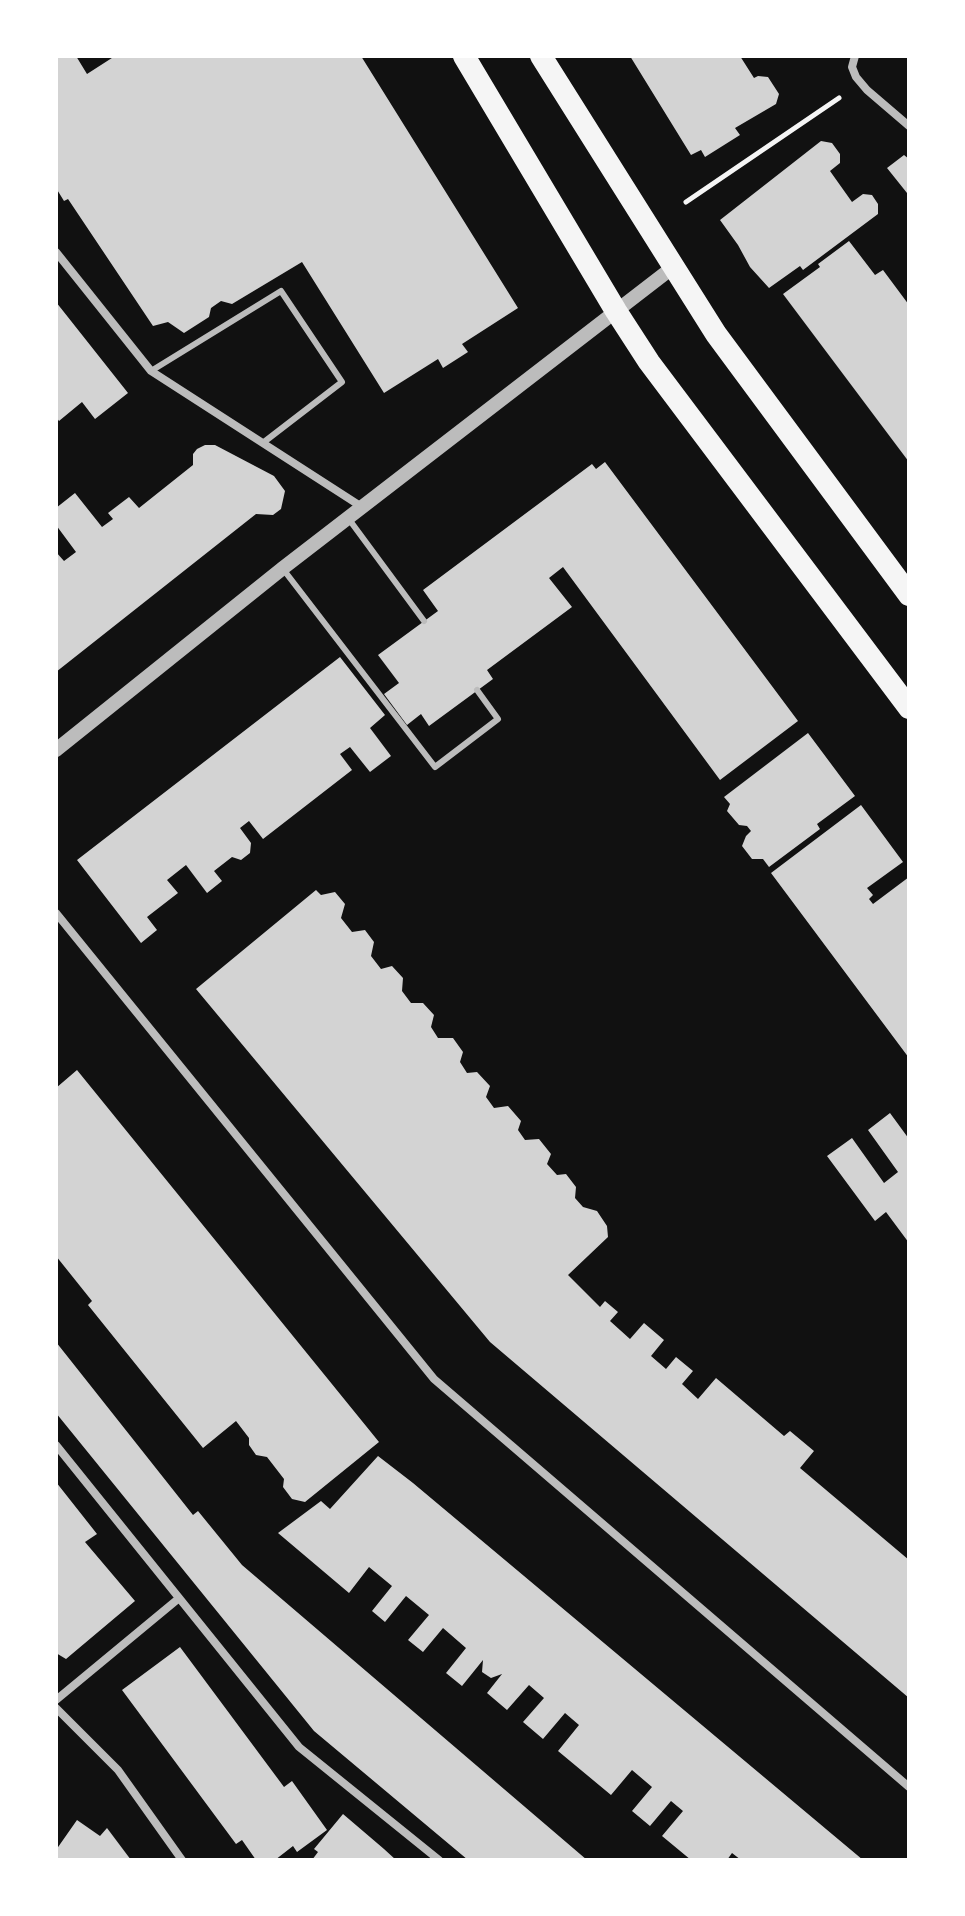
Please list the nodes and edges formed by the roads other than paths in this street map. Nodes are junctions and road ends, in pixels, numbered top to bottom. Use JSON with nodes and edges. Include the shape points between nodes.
{"nodes":[{"id":1,"x":464,"y":56,"type":"edge"},
{"id":2,"x":541,"y":56,"type":"edge"},
{"id":3,"x":855,"y":56,"type":"edge"},
{"id":4,"x":909,"y":126,"type":"edge"},
{"id":5,"x":56,"y":252,"type":"edge"},
{"id":6,"x":672,"y":268,"type":"junction"},
{"id":7,"x":616,"y":311,"type":"junction"},
{"id":8,"x":151,"y":371,"type":"junction"},
{"id":9,"x":264,"y":442,"type":"junction"},
{"id":10,"x":362,"y":507,"type":"junction"},
{"id":11,"x":348,"y":518,"type":"junction"},
{"id":12,"x":283,"y":568,"type":"junction"},
{"id":13,"x":909,"y":595,"type":"edge"},
{"id":14,"x":424,"y":621,"type":"dead end"},
{"id":15,"x":477,"y":690,"type":"dead end"},
{"id":16,"x":909,"y":708,"type":"edge"},
{"id":17,"x":56,"y":750,"type":"edge"},
{"id":18,"x":56,"y":913,"type":"edge"},
{"id":19,"x":56,"y":1445,"type":"edge"},
{"id":20,"x":178,"y":1599,"type":"junction"},
{"id":21,"x":56,"y":1700,"type":"edge"},
{"id":22,"x":56,"y":1708,"type":"edge"},
{"id":23,"x":909,"y":1787,"type":"edge"},
{"id":24,"x":182,"y":1860,"type":"edge"},
{"id":25,"x":439,"y":1860,"type":"edge"}],
"edges":[{"from":1,"to":7,"type":"highway"},
{"from":2,"to":6,"type":"highway"},
{"from":3,"to":4,"type":"street","via":[[856,77]]},
{"from":5,"to":8,"type":"street"},
{"from":6,"to":7,"type":"street"},
{"from":6,"to":13,"type":"highway"},
{"from":7,"to":10,"type":"street"},
{"from":7,"to":16,"type":"highway","via":[[674,397]]},
{"from":8,"to":9,"type":"street"},
{"from":8,"to":9,"type":"lane","via":[[281,291],[342,382]]},
{"from":9,"to":10,"type":"street"},
{"from":10,"to":11,"type":"street"},
{"from":11,"to":12,"type":"street"},
{"from":11,"to":14,"type":"lane"},
{"from":12,"to":15,"type":"lane","via":[[435,767],[498,719]]},
{"from":12,"to":17,"type":"street"},
{"from":18,"to":23,"type":"street","via":[[434,1379]]},
{"from":19,"to":20,"type":"street"},
{"from":20,"to":21,"type":"street"},
{"from":20,"to":25,"type":"street","via":[[299,1747]]},
{"from":22,"to":24,"type":"street","via":[[118,1770]]}]}
